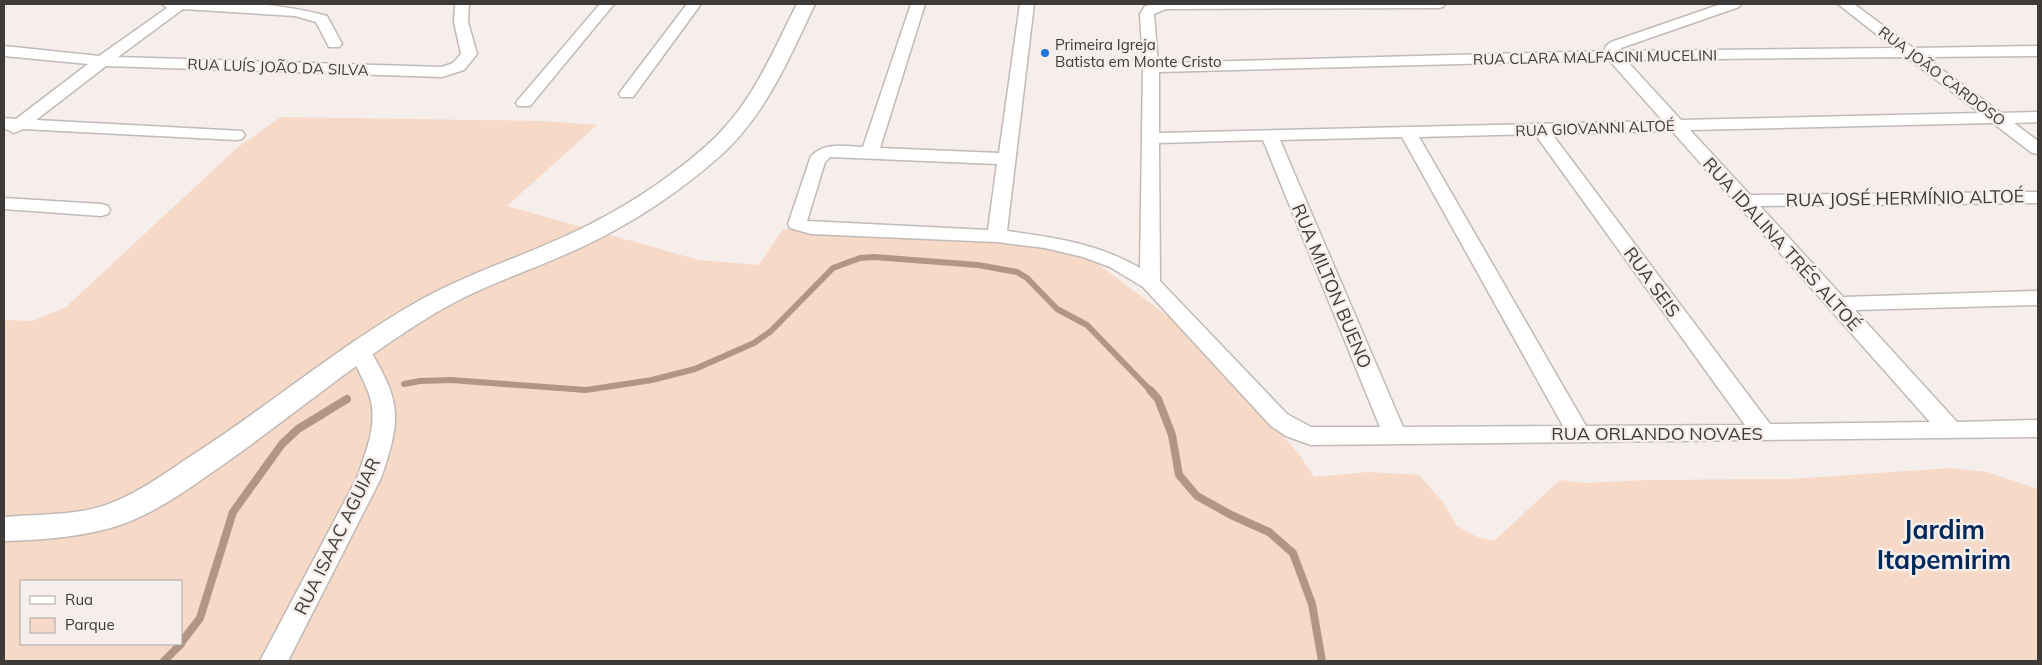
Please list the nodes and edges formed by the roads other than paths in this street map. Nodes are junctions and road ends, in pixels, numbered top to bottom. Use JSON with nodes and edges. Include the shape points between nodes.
{"nodes":[{"id":1,"x":161,"y":4,"type":"edge"},
{"id":2,"x":181,"y":4,"type":"edge"},
{"id":3,"x":462,"y":4,"type":"edge"},
{"id":4,"x":607,"y":4,"type":"edge"},
{"id":5,"x":694,"y":4,"type":"edge"},
{"id":6,"x":806,"y":4,"type":"edge"},
{"id":7,"x":918,"y":4,"type":"edge"},
{"id":8,"x":1027,"y":4,"type":"edge"},
{"id":9,"x":1416,"y":4,"type":"edge"},
{"id":10,"x":1438,"y":4,"type":"edge"},
{"id":11,"x":1734,"y":4,"type":"edge"},
{"id":12,"x":1845,"y":4,"type":"edge"},
{"id":13,"x":1166,"y":5,"type":"edge"},
{"id":14,"x":334,"y":44,"type":"dead end"},
{"id":15,"x":4,"y":51,"type":"edge"},
{"id":16,"x":2038,"y":51,"type":"edge"},
{"id":17,"x":1910,"y":53,"type":"junction"},
{"id":18,"x":1613,"y":55,"type":"junction"},
{"id":19,"x":102,"y":61,"type":"junction"},
{"id":20,"x":1151,"y":68,"type":"junction"},
{"id":21,"x":627,"y":94,"type":"dead end"},
{"id":22,"x":524,"y":103,"type":"dead end"},
{"id":23,"x":1999,"y":118,"type":"junction"},
{"id":24,"x":2038,"y":118,"type":"edge"},
{"id":25,"x":11,"y":124,"type":"edge"},
{"id":26,"x":1674,"y":125,"type":"junction"},
{"id":27,"x":1541,"y":130,"type":"junction"},
{"id":28,"x":1408,"y":133,"type":"junction"},
{"id":29,"x":236,"y":135,"type":"dead end"},
{"id":30,"x":4,"y":136,"type":"edge"},
{"id":31,"x":1270,"y":136,"type":"junction"},
{"id":32,"x":1152,"y":138,"type":"junction"},
{"id":33,"x":2038,"y":149,"type":"edge"},
{"id":34,"x":870,"y":151,"type":"junction"},
{"id":35,"x":1006,"y":159,"type":"junction"},
{"id":36,"x":2038,"y":197,"type":"edge"},
{"id":37,"x":1743,"y":201,"type":"junction"},
{"id":38,"x":4,"y":203,"type":"edge"},
{"id":39,"x":101,"y":210,"type":"dead end"},
{"id":40,"x":997,"y":236,"type":"junction"},
{"id":41,"x":1150,"y":282,"type":"junction"},
{"id":42,"x":2038,"y":298,"type":"edge"},
{"id":43,"x":1837,"y":304,"type":"junction"},
{"id":44,"x":360,"y":352,"type":"junction"},
{"id":45,"x":2038,"y":429,"type":"edge"},
{"id":46,"x":1952,"y":431,"type":"junction"},
{"id":47,"x":1579,"y":433,"type":"junction"},
{"id":48,"x":1764,"y":433,"type":"junction"},
{"id":49,"x":1395,"y":434,"type":"junction"},
{"id":50,"x":4,"y":528,"type":"edge"},
{"id":51,"x":274,"y":661,"type":"edge"}],
"edges":[{"from":1,"to":2,"type":"street"},
{"from":2,"to":14,"type":"street","via":[[312,15],[322,19]]},
{"from":2,"to":19,"type":"street"},
{"from":3,"to":19,"type":"street","name":"RUA LUÍS JOÃO DA SILVA","via":[[461,22],[469,54],[464,64],[442,72]]},
{"from":4,"to":22,"type":"street"},
{"from":5,"to":21,"type":"street"},
{"from":6,"to":44,"type":"street","via":[[745,119],[709,154],[621,216],[577,240],[468,284],[426,307]]},
{"from":7,"to":34,"type":"street"},
{"from":8,"to":35,"type":"street"},
{"from":9,"to":10,"type":"street"},
{"from":9,"to":13,"type":"street"},
{"from":11,"to":18,"type":"street","via":[[1616,44],[1611,49]]},
{"from":12,"to":17,"type":"street","name":"RUA JOÃO CARDOSO"},
{"from":13,"to":20,"type":"street","via":[[1150,9],[1147,14]]},
{"from":15,"to":19,"type":"street","name":"RUA LUÍS JOÃO DA SILVA"},
{"from":16,"to":17,"type":"street","name":"RUA CLARA MALFACINI MUCELINI"},
{"from":17,"to":18,"type":"street","name":"RUA CLARA MALFACINI MUCELINI"},
{"from":17,"to":23,"type":"street","name":"RUA JOÃO CARDOSO"},
{"from":18,"to":20,"type":"street","name":"RUA CLARA MALFACINI MUCELINI"},
{"from":18,"to":26,"type":"street","name":"RUA IDALINA TRÉS ALTOÉ"},
{"from":19,"to":25,"type":"street"},
{"from":20,"to":32,"type":"street"},
{"from":23,"to":24,"type":"street","name":"RUA GIOVANNI ALTOÉ"},
{"from":23,"to":26,"type":"street","name":"RUA GIOVANNI ALTOÉ"},
{"from":23,"to":33,"type":"street","name":"RUA JOÃO CARDOSO"},
{"from":25,"to":29,"type":"street"},
{"from":25,"to":30,"type":"street"},
{"from":26,"to":27,"type":"street","name":"RUA GIOVANNI ALTOÉ"},
{"from":26,"to":37,"type":"street","name":"RUA IDALINA TRÉS ALTOÉ"},
{"from":27,"to":28,"type":"street","name":"RUA GIOVANNI ALTOÉ"},
{"from":27,"to":48,"type":"street","name":"RUA SEIS"},
{"from":28,"to":31,"type":"street","name":"RUA GIOVANNI ALTOÉ"},
{"from":28,"to":47,"type":"street"},
{"from":31,"to":32,"type":"street","name":"RUA GIOVANNI ALTOÉ"},
{"from":31,"to":49,"type":"street","name":"RUA MILTON BUENO"},
{"from":32,"to":41,"type":"street"},
{"from":34,"to":35,"type":"street"},
{"from":34,"to":40,"type":"street","name":"RUA ORLANDO NOVAES","via":[[824,153],[817,160],[797,224],[812,228]]},
{"from":35,"to":40,"type":"street"},
{"from":36,"to":37,"type":"street","name":"RUA JOSÉ HERMÍNIO ALTOÉ"},
{"from":37,"to":43,"type":"street","name":"RUA IDALINA TRÉS ALTOÉ"},
{"from":38,"to":39,"type":"street"},
{"from":40,"to":41,"type":"street","name":"RUA ORLANDO NOVAES","via":[[1090,252],[1117,262]]},
{"from":41,"to":49,"type":"street","name":"RUA ORLANDO NOVAES","via":[[1289,428],[1311,436]]},
{"from":42,"to":43,"type":"street"},
{"from":43,"to":46,"type":"street","name":"RUA IDALINA TRÉS ALTOÉ"},
{"from":44,"to":50,"type":"street","via":[[251,430],[144,500],[111,516],[74,523]]},
{"from":44,"to":51,"type":"street","name":"RUA ISAAC AGUIAR","via":[[382,401],[385,423],[380,447],[369,478]]},
{"from":45,"to":46,"type":"street","name":"RUA ORLANDO NOVAES"},
{"from":46,"to":48,"type":"street","name":"RUA ORLANDO NOVAES"},
{"from":47,"to":48,"type":"street","name":"RUA ORLANDO NOVAES"},
{"from":47,"to":49,"type":"street","name":"RUA ORLANDO NOVAES"}]}
